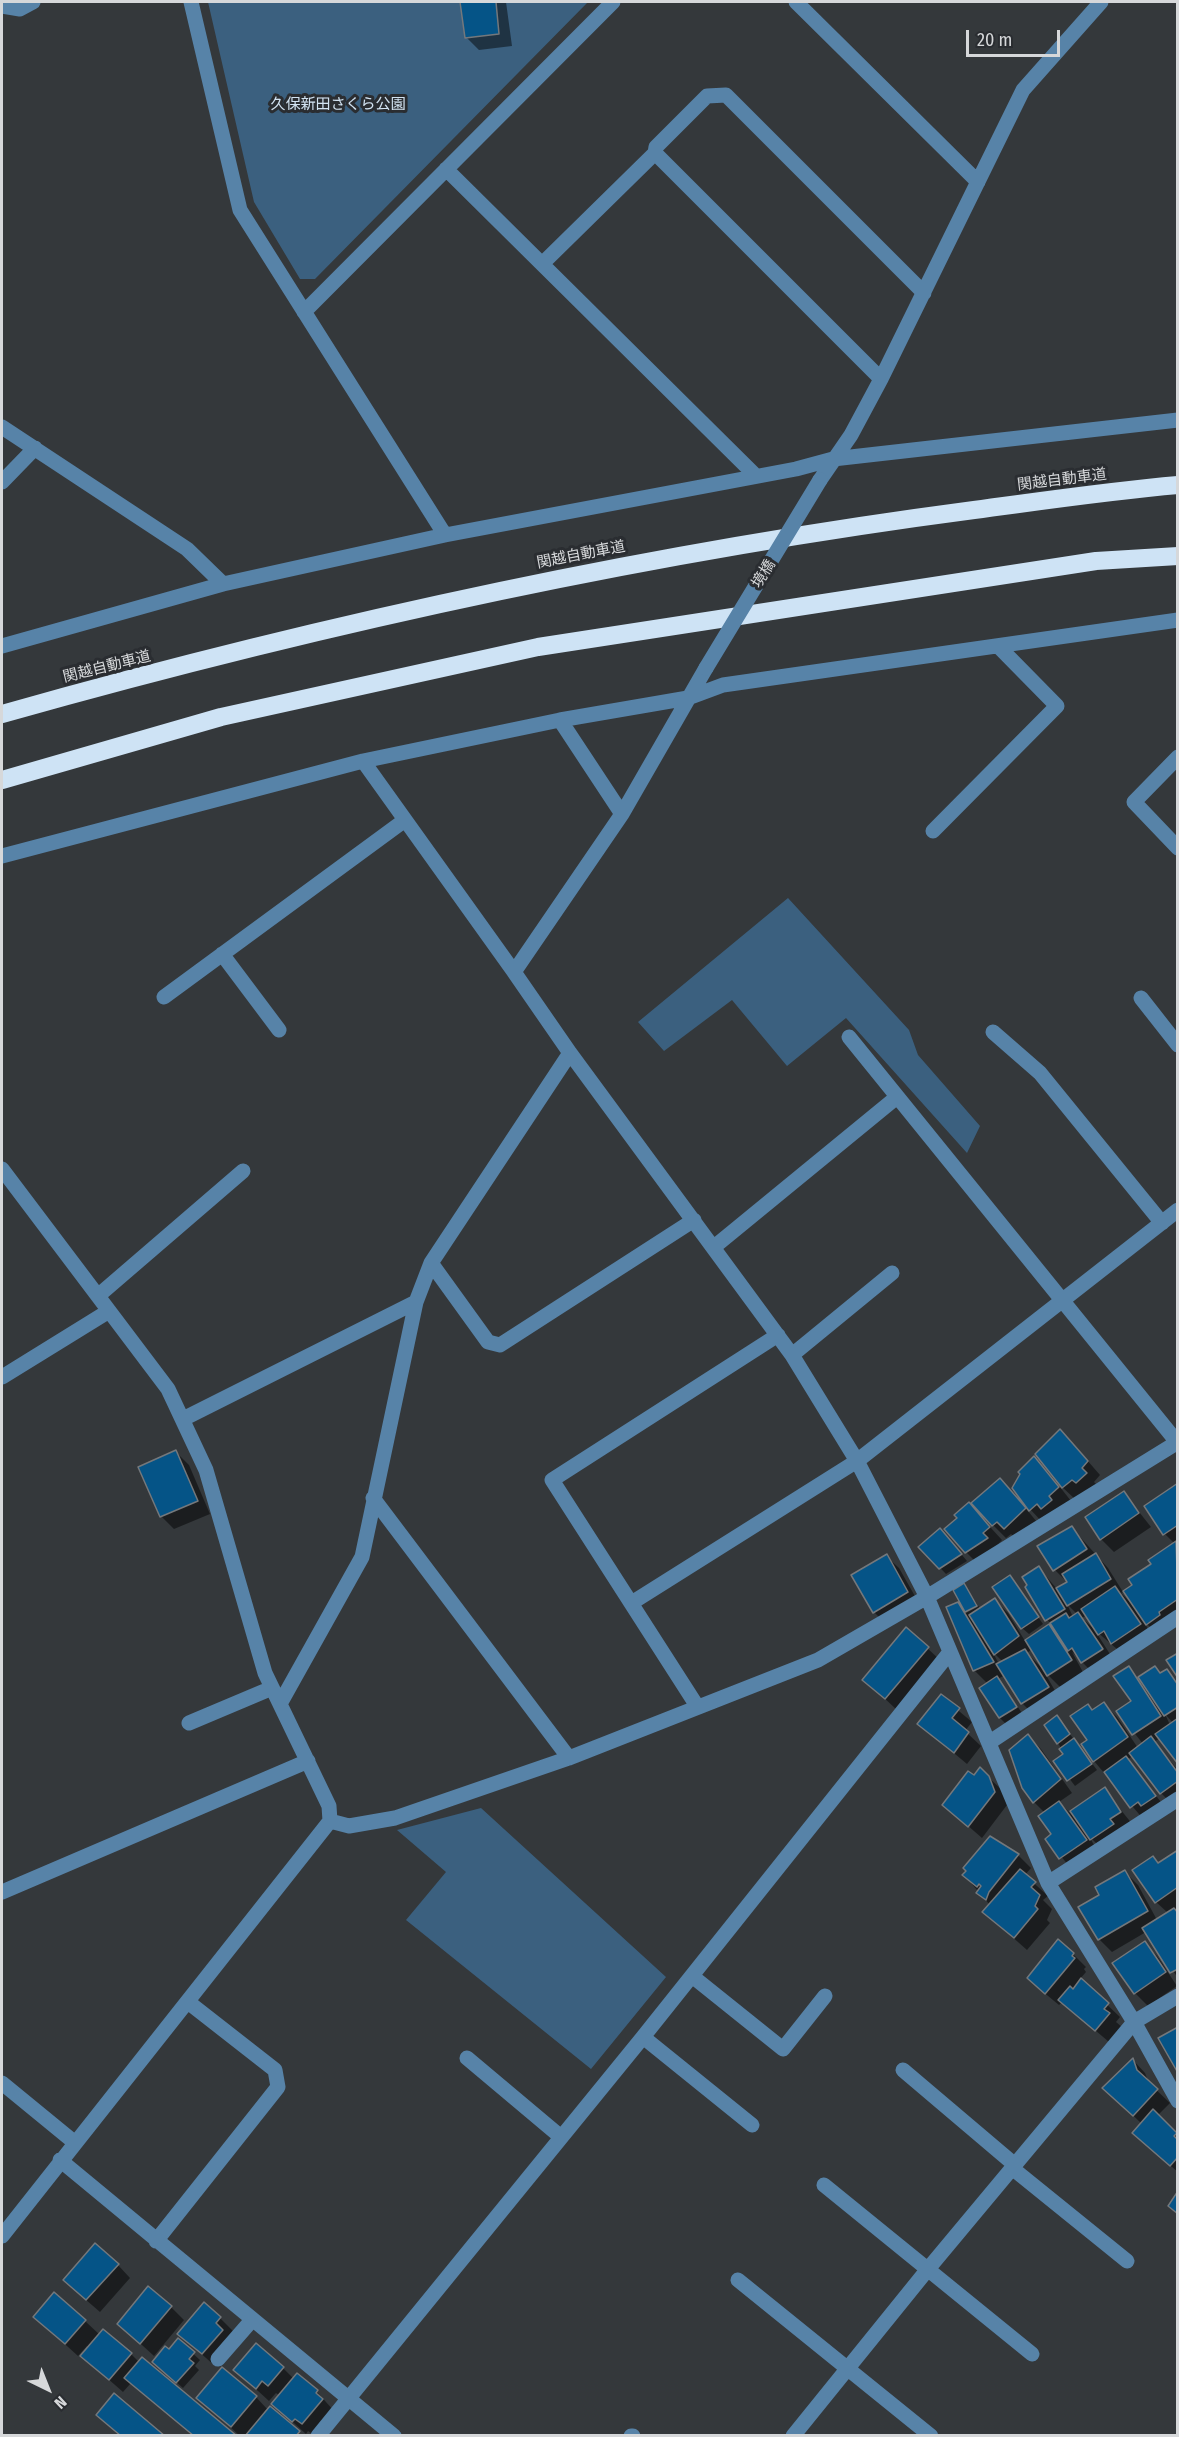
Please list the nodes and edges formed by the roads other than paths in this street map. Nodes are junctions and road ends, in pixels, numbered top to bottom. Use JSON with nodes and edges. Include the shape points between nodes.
{"nodes":[{"id":1,"x":33,"y":2,"type":"edge"},
{"id":2,"x":191,"y":2,"type":"edge"},
{"id":3,"x":613,"y":2,"type":"edge"},
{"id":4,"x":798,"y":2,"type":"edge"},
{"id":5,"x":1101,"y":2,"type":"edge"},
{"id":6,"x":2,"y":6,"type":"edge"},
{"id":7,"x":655,"y":153,"type":"junction"},
{"id":8,"x":446,"y":169,"type":"junction"},
{"id":9,"x":978,"y":183,"type":"junction"},
{"id":10,"x":542,"y":264,"type":"junction"},
{"id":11,"x":924,"y":293,"type":"junction"},
{"id":12,"x":304,"y":312,"type":"junction"},
{"id":13,"x":882,"y":379,"type":"junction"},
{"id":14,"x":1178,"y":420,"type":"edge"},
{"id":15,"x":2,"y":427,"type":"edge"},
{"id":16,"x":35,"y":448,"type":"junction"},
{"id":17,"x":833,"y":459,"type":"junction"},
{"id":18,"x":756,"y":476,"type":"junction"},
{"id":19,"x":2,"y":482,"type":"edge"},
{"id":20,"x":1178,"y":485,"type":"edge"},
{"id":21,"x":445,"y":535,"type":"junction"},
{"id":22,"x":1178,"y":556,"type":"edge"},
{"id":23,"x":223,"y":584,"type":"junction"},
{"id":24,"x":1178,"y":620,"type":"edge"},
{"id":25,"x":2,"y":646,"type":"edge"},
{"id":26,"x":998,"y":646,"type":"junction"},
{"id":27,"x":688,"y":698,"type":"junction"},
{"id":28,"x":2,"y":714,"type":"edge"},
{"id":29,"x":560,"y":720,"type":"junction"},
{"id":30,"x":1178,"y":757,"type":"edge"},
{"id":31,"x":363,"y":761,"type":"junction"},
{"id":32,"x":2,"y":780,"type":"edge"},
{"id":33,"x":622,"y":814,"type":"junction"},
{"id":34,"x":405,"y":819,"type":"junction"},
{"id":35,"x":933,"y":831,"type":"dead end"},
{"id":36,"x":1178,"y":848,"type":"edge"},
{"id":37,"x":2,"y":856,"type":"edge"},
{"id":38,"x":222,"y":954,"type":"junction"},
{"id":39,"x":514,"y":972,"type":"junction"},
{"id":40,"x":164,"y":997,"type":"dead end"},
{"id":41,"x":1141,"y":998,"type":"dead end"},
{"id":42,"x":279,"y":1029,"type":"dead end"},
{"id":43,"x":993,"y":1032,"type":"dead end"},
{"id":44,"x":849,"y":1037,"type":"dead end"},
{"id":45,"x":1178,"y":1045,"type":"edge"},
{"id":46,"x":570,"y":1053,"type":"junction"},
{"id":47,"x":897,"y":1097,"type":"junction"},
{"id":48,"x":243,"y":1171,"type":"dead end"},
{"id":49,"x":4,"y":1176,"type":"edge"},
{"id":50,"x":694,"y":1220,"type":"junction"},
{"id":51,"x":1171,"y":1220,"type":"edge"},
{"id":52,"x":714,"y":1247,"type":"junction"},
{"id":53,"x":431,"y":1263,"type":"junction"},
{"id":54,"x":892,"y":1273,"type":"dead end"},
{"id":55,"x":99,"y":1295,"type":"junction"},
{"id":56,"x":1060,"y":1299,"type":"junction"},
{"id":57,"x":416,"y":1302,"type":"junction"},
{"id":58,"x":109,"y":1311,"type":"junction"},
{"id":59,"x":778,"y":1335,"type":"junction"},
{"id":60,"x":792,"y":1355,"type":"junction"},
{"id":61,"x":2,"y":1377,"type":"edge"},
{"id":62,"x":183,"y":1419,"type":"junction"},
{"id":63,"x":1177,"y":1442,"type":"edge"},
{"id":64,"x":857,"y":1461,"type":"junction"},
{"id":65,"x":373,"y":1498,"type":"junction"},
{"id":66,"x":927,"y":1597,"type":"junction"},
{"id":67,"x":633,"y":1602,"type":"junction"},
{"id":68,"x":1178,"y":1617,"type":"edge"},
{"id":69,"x":950,"y":1652,"type":"junction"},
{"id":70,"x":272,"y":1688,"type":"junction"},
{"id":71,"x":281,"y":1702,"type":"junction"},
{"id":72,"x":697,"y":1706,"type":"junction"},
{"id":73,"x":189,"y":1723,"type":"dead end"},
{"id":74,"x":990,"y":1742,"type":"junction"},
{"id":75,"x":569,"y":1758,"type":"junction"},
{"id":76,"x":308,"y":1761,"type":"junction"},
{"id":77,"x":1178,"y":1799,"type":"edge"},
{"id":78,"x":330,"y":1821,"type":"junction"},
{"id":79,"x":1048,"y":1883,"type":"junction"},
{"id":80,"x":2,"y":1892,"type":"edge"},
{"id":81,"x":692,"y":1976,"type":"junction"},
{"id":82,"x":825,"y":1996,"type":"dead end"},
{"id":83,"x":1178,"y":1996,"type":"edge"},
{"id":84,"x":188,"y":2002,"type":"junction"},
{"id":85,"x":1134,"y":2022,"type":"junction"},
{"id":86,"x":643,"y":2037,"type":"junction"},
{"id":87,"x":467,"y":2058,"type":"dead end"},
{"id":88,"x":903,"y":2070,"type":"dead end"},
{"id":89,"x":2,"y":2084,"type":"edge"},
{"id":90,"x":1178,"y":2101,"type":"edge"},
{"id":91,"x":752,"y":2125,"type":"dead end"},
{"id":92,"x":561,"y":2137,"type":"junction"},
{"id":93,"x":74,"y":2142,"type":"junction"},
{"id":94,"x":60,"y":2160,"type":"junction"},
{"id":95,"x":1013,"y":2166,"type":"junction"},
{"id":96,"x":824,"y":2185,"type":"dead end"},
{"id":97,"x":2,"y":2236,"type":"edge"},
{"id":98,"x":156,"y":2241,"type":"junction"},
{"id":99,"x":1126,"y":2261,"type":"dead end"},
{"id":100,"x":928,"y":2269,"type":"junction"},
{"id":101,"x":738,"y":2280,"type":"dead end"},
{"id":102,"x":252,"y":2320,"type":"junction"},
{"id":103,"x":1032,"y":2354,"type":"dead end"},
{"id":104,"x":218,"y":2358,"type":"dead end"},
{"id":105,"x":848,"y":2370,"type":"junction"},
{"id":106,"x":348,"y":2398,"type":"junction"},
{"id":107,"x":318,"y":2436,"type":"edge"},
{"id":108,"x":394,"y":2436,"type":"edge"},
{"id":109,"x":793,"y":2436,"type":"edge"},
{"id":110,"x":931,"y":2436,"type":"edge"}],
"edges":[{"from":1,"to":6,"type":"street","via":[[20,9]]},
{"from":2,"to":12,"type":"street","via":[[240,210]]},
{"from":3,"to":8,"type":"street"},
{"from":4,"to":9,"type":"street"},
{"from":5,"to":9,"type":"street","name":"境橋","via":[[1023,90]]},
{"from":7,"to":10,"type":"street"},
{"from":7,"to":11,"type":"street","via":[[656,147],[706,96],[726,94]]},
{"from":7,"to":13,"type":"street"},
{"from":8,"to":10,"type":"street"},
{"from":8,"to":12,"type":"street"},
{"from":9,"to":11,"type":"street","name":"境橋"},
{"from":10,"to":18,"type":"street"},
{"from":11,"to":13,"type":"street","name":"境橋"},
{"from":12,"to":21,"type":"street"},
{"from":13,"to":17,"type":"street","name":"境橋"},
{"from":14,"to":17,"type":"street"},
{"from":15,"to":16,"type":"street"},
{"from":16,"to":19,"type":"street"},
{"from":16,"to":23,"type":"street","via":[[187,549]]},
{"from":17,"to":18,"type":"street"},
{"from":17,"to":27,"type":"street","name":"境橋","bridge":true},
{"from":18,"to":21,"type":"street"},
{"from":20,"to":28,"type":"highway","name":"関越自動車道","via":[[824,530],[573,574],[325,629]]},
{"from":21,"to":23,"type":"street"},
{"from":22,"to":32,"type":"highway","via":[[1096,561],[538,647],[221,717]]},
{"from":23,"to":25,"type":"street"},
{"from":24,"to":26,"type":"street"},
{"from":26,"to":27,"type":"street","via":[[723,685]]},
{"from":26,"to":35,"type":"street","via":[[1057,706]]},
{"from":27,"to":29,"type":"street"},
{"from":27,"to":33,"type":"street","name":"境橋"},
{"from":29,"to":31,"type":"street"},
{"from":29,"to":33,"type":"street"},
{"from":30,"to":36,"type":"street","via":[[1134,802]]},
{"from":31,"to":34,"type":"street"},
{"from":31,"to":37,"type":"street"},
{"from":33,"to":39,"type":"street","name":"境橋"},
{"from":34,"to":38,"type":"street"},
{"from":34,"to":39,"type":"street"},
{"from":38,"to":40,"type":"street"},
{"from":38,"to":42,"type":"street"},
{"from":39,"to":46,"type":"street"},
{"from":41,"to":45,"type":"street"},
{"from":43,"to":51,"type":"street","via":[[1040,1072]]},
{"from":44,"to":47,"type":"street"},
{"from":46,"to":50,"type":"street"},
{"from":46,"to":53,"type":"street"},
{"from":47,"to":52,"type":"street"},
{"from":47,"to":56,"type":"street"},
{"from":48,"to":55,"type":"street"},
{"from":49,"to":55,"type":"street"},
{"from":50,"to":52,"type":"street"},
{"from":50,"to":53,"type":"street","via":[[500,1345],[488,1342]]},
{"from":51,"to":56,"type":"street"},
{"from":52,"to":59,"type":"street"},
{"from":53,"to":57,"type":"street"},
{"from":54,"to":60,"type":"street"},
{"from":55,"to":58,"type":"street"},
{"from":56,"to":63,"type":"street"},
{"from":56,"to":64,"type":"street"},
{"from":57,"to":62,"type":"street"},
{"from":57,"to":65,"type":"street"},
{"from":58,"to":61,"type":"street"},
{"from":58,"to":62,"type":"street","via":[[168,1389]]},
{"from":59,"to":60,"type":"street"},
{"from":59,"to":67,"type":"street","via":[[552,1480]]},
{"from":60,"to":64,"type":"street"},
{"from":62,"to":70,"type":"street","via":[[206,1470],[246,1616]]},
{"from":63,"to":66,"type":"street"},
{"from":64,"to":66,"type":"street"},
{"from":64,"to":67,"type":"street"},
{"from":65,"to":71,"type":"street","via":[[362,1557]]},
{"from":65,"to":75,"type":"street"},
{"from":66,"to":69,"type":"street"},
{"from":66,"to":72,"type":"street","via":[[818,1660]]},
{"from":67,"to":72,"type":"street"},
{"from":68,"to":74,"type":"street"},
{"from":69,"to":74,"type":"street"},
{"from":69,"to":81,"type":"street"},
{"from":70,"to":71,"type":"street"},
{"from":70,"to":73,"type":"street"},
{"from":71,"to":76,"type":"street"},
{"from":72,"to":75,"type":"street"},
{"from":74,"to":79,"type":"street"},
{"from":75,"to":78,"type":"street","via":[[395,1818],[349,1826]]},
{"from":76,"to":78,"type":"street","via":[[329,1806]]},
{"from":76,"to":80,"type":"street"},
{"from":77,"to":79,"type":"street"},
{"from":78,"to":84,"type":"street"},
{"from":79,"to":85,"type":"street"},
{"from":81,"to":82,"type":"street","via":[[783,2049]]},
{"from":81,"to":86,"type":"street"},
{"from":83,"to":85,"type":"street"},
{"from":84,"to":93,"type":"street"},
{"from":84,"to":98,"type":"street","via":[[275,2070],[278,2087]]},
{"from":85,"to":90,"type":"street"},
{"from":85,"to":95,"type":"street"},
{"from":86,"to":91,"type":"street"},
{"from":86,"to":92,"type":"street"},
{"from":87,"to":92,"type":"street"},
{"from":88,"to":95,"type":"street"},
{"from":89,"to":93,"type":"street"},
{"from":92,"to":106,"type":"street"},
{"from":93,"to":94,"type":"street"},
{"from":94,"to":97,"type":"street"},
{"from":94,"to":98,"type":"street"},
{"from":95,"to":99,"type":"street"},
{"from":95,"to":100,"type":"street"},
{"from":96,"to":100,"type":"street"},
{"from":98,"to":102,"type":"street"},
{"from":100,"to":103,"type":"street"},
{"from":100,"to":105,"type":"street"},
{"from":101,"to":105,"type":"street"},
{"from":102,"to":104,"type":"street"},
{"from":102,"to":106,"type":"street"},
{"from":105,"to":109,"type":"street"},
{"from":105,"to":110,"type":"street"},
{"from":106,"to":107,"type":"street"},
{"from":106,"to":108,"type":"street"}]}
